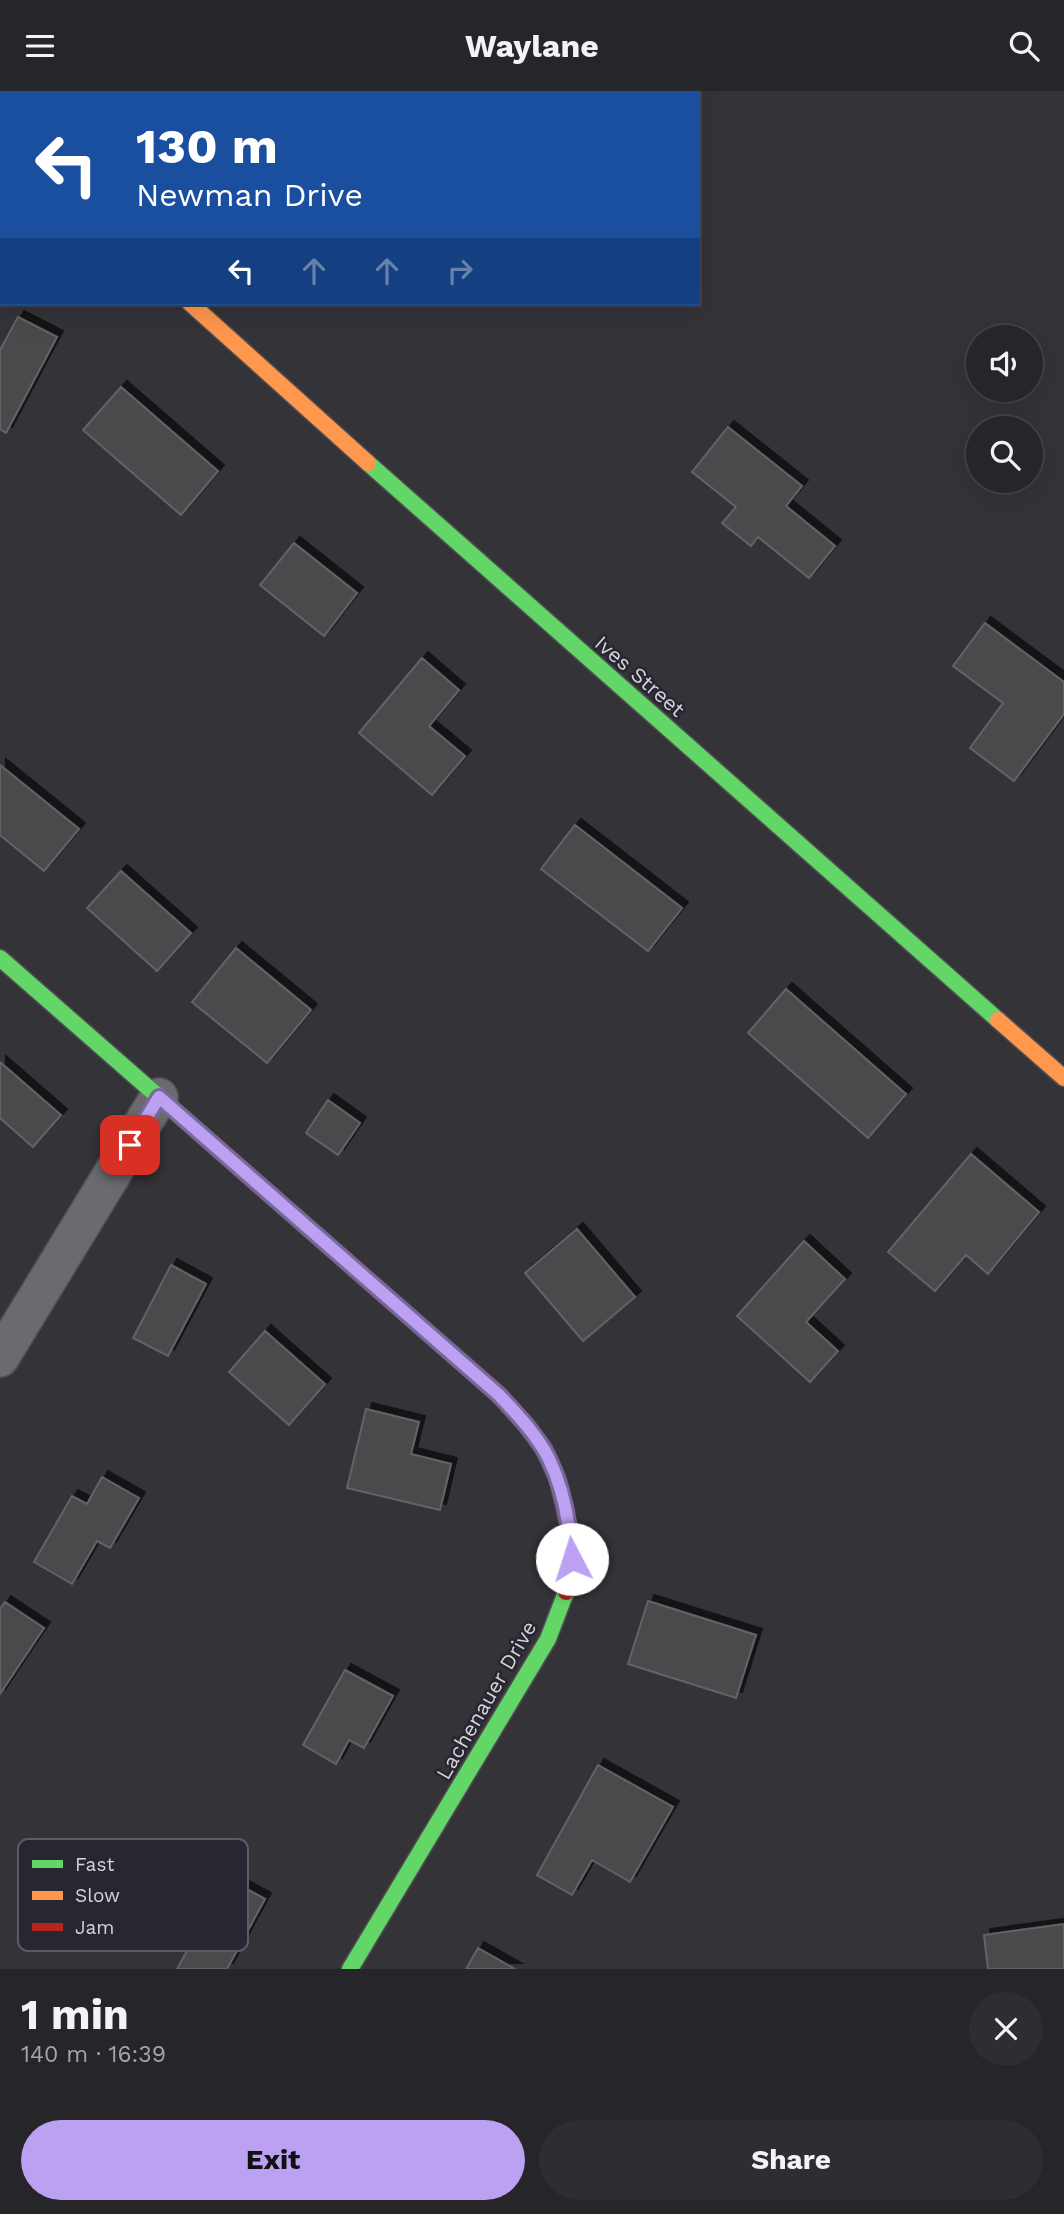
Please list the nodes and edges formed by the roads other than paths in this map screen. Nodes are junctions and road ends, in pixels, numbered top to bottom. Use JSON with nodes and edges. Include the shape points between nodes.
{"nodes":[{"id":1,"x":192,"y":305,"type":"edge"},
{"id":2,"x":0,"y":958,"type":"edge"},
{"id":3,"x":1064,"y":1078,"type":"edge"},
{"id":4,"x":159,"y":1097,"type":"junction"},
{"id":5,"x":0,"y":1358,"type":"edge"},
{"id":6,"x":350,"y":1969,"type":"edge"}],
"edges":[{"from":1,"to":3,"type":"street","name":"Ives Street"},
{"from":2,"to":4,"type":"street","name":"Lachenauer Drive"},
{"from":4,"to":5,"type":"street"},
{"from":4,"to":6,"type":"street","name":"Lachenauer Drive","via":[[499,1395],[549,1459],[569,1521],[572,1559],[561,1611],[548,1639]]}]}
